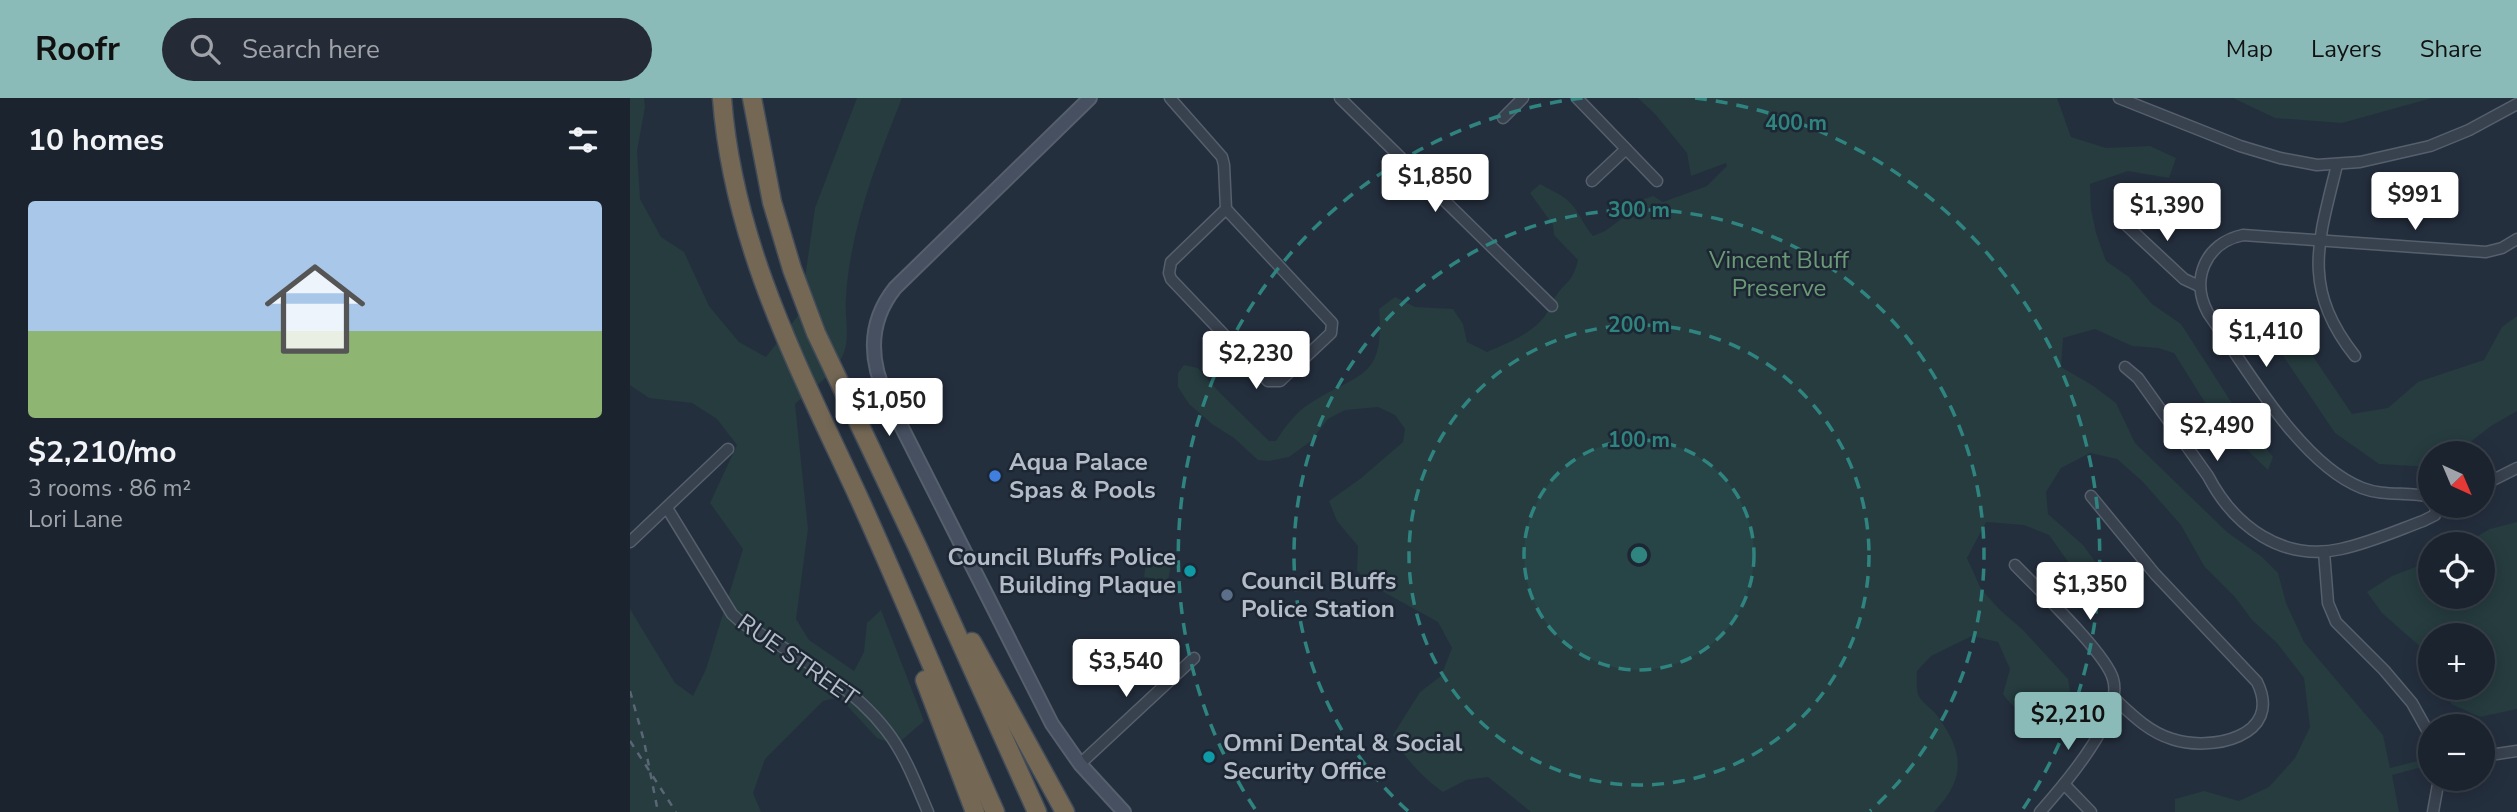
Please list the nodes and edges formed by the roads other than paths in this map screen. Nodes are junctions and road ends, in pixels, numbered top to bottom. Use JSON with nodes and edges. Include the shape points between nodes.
{"nodes":[{"id":1,"x":722,"y":98,"type":"edge"},
{"id":2,"x":752,"y":98,"type":"edge"},
{"id":3,"x":1090,"y":98,"type":"edge"},
{"id":4,"x":1170,"y":98,"type":"edge"},
{"id":5,"x":1340,"y":98,"type":"edge"},
{"id":6,"x":1523,"y":98,"type":"edge"},
{"id":7,"x":1577,"y":98,"type":"edge"},
{"id":8,"x":2119,"y":98,"type":"edge"},
{"id":9,"x":2517,"y":104,"type":"edge"},
{"id":10,"x":1503,"y":118,"type":"dead end"},
{"id":11,"x":1626,"y":149,"type":"junction"},
{"id":12,"x":2337,"y":165,"type":"junction"},
{"id":13,"x":1592,"y":181,"type":"dead end"},
{"id":14,"x":1657,"y":181,"type":"dead end"},
{"id":15,"x":1226,"y":209,"type":"junction"},
{"id":16,"x":2123,"y":222,"type":"dead end"},
{"id":17,"x":2318,"y":239,"type":"junction"},
{"id":18,"x":2517,"y":239,"type":"edge"},
{"id":19,"x":2199,"y":286,"type":"junction"},
{"id":20,"x":1552,"y":306,"type":"dead end"},
{"id":21,"x":2355,"y":356,"type":"dead end"},
{"id":22,"x":2124,"y":366,"type":"dead end"},
{"id":23,"x":728,"y":449,"type":"dead end"},
{"id":24,"x":2517,"y":468,"type":"edge"},
{"id":25,"x":2496,"y":478,"type":"edge"},
{"id":26,"x":858,"y":496,"type":"junction"},
{"id":27,"x":2091,"y":496,"type":"dead end"},
{"id":28,"x":2418,"y":496,"type":"edge"},
{"id":29,"x":667,"y":508,"type":"junction"},
{"id":30,"x":2429,"y":518,"type":"edge"},
{"id":31,"x":630,"y":542,"type":"edge"},
{"id":32,"x":918,"y":548,"type":"junction"},
{"id":33,"x":2324,"y":552,"type":"junction"},
{"id":34,"x":2015,"y":565,"type":"dead end"},
{"id":35,"x":1194,"y":658,"type":"dead end"},
{"id":36,"x":2115,"y":699,"type":"junction"},
{"id":37,"x":2419,"y":714,"type":"edge"},
{"id":38,"x":2517,"y":751,"type":"edge"},
{"id":39,"x":2495,"y":754,"type":"edge"},
{"id":40,"x":1080,"y":764,"type":"junction"},
{"id":41,"x":2064,"y":783,"type":"junction"},
{"id":42,"x":2437,"y":791,"type":"edge"},
{"id":43,"x":928,"y":812,"type":"edge"},
{"id":44,"x":975,"y":812,"type":"edge"},
{"id":45,"x":995,"y":812,"type":"edge"},
{"id":46,"x":1037,"y":812,"type":"edge"},
{"id":47,"x":1065,"y":812,"type":"edge"},
{"id":48,"x":1124,"y":812,"type":"edge"},
{"id":49,"x":2040,"y":812,"type":"edge"},
{"id":50,"x":2091,"y":812,"type":"edge"},
{"id":51,"x":2433,"y":812,"type":"edge"}],
"edges":[{"from":1,"to":26,"type":"highway","via":[[750,245],[783,337]]},
{"from":2,"to":32,"type":"highway","via":[[772,202],[792,269],[816,333]]},
{"from":3,"to":40,"type":"main road","via":[[900,282],[882,307],[873,348],[876,372],[887,398],[1047,714]]},
{"from":4,"to":15,"type":"street","via":[[1222,157]]},
{"from":5,"to":20,"type":"street"},
{"from":6,"to":10,"type":"street"},
{"from":7,"to":11,"type":"street"},
{"from":8,"to":12,"type":"street","via":[[2254,151],[2304,164]]},
{"from":9,"to":12,"type":"street","via":[[2430,146]]},
{"from":11,"to":13,"type":"street"},
{"from":11,"to":14,"type":"street"},
{"from":12,"to":17,"type":"street"},
{"from":15,"to":15,"type":"street","via":[[1171,262],[1169,273],[1268,381],[1280,381],[1331,334],[1332,323]]},
{"from":16,"to":19,"type":"street","via":[[2184,279]]},
{"from":17,"to":18,"type":"street","via":[[2486,252]]},
{"from":17,"to":19,"type":"street","via":[[2234,237],[2210,255]]},
{"from":17,"to":21,"type":"street","via":[[2322,295],[2334,327]]},
{"from":19,"to":28,"type":"street","via":[[2208,313],[2306,448],[2362,488]]},
{"from":22,"to":33,"type":"street","via":[[2138,378],[2217,493],[2246,526],[2282,546]]},
{"from":23,"to":29,"type":"street"},
{"from":24,"to":25,"type":"street"},
{"from":26,"to":44,"type":"highway"},
{"from":26,"to":45,"type":"highway"},
{"from":27,"to":36,"type":"street","via":[[2155,574],[2257,682],[2264,701],[2260,719],[2248,732],[2201,744],[2170,739],[2149,729]]},
{"from":29,"to":31,"type":"street"},
{"from":29,"to":43,"type":"street","name":"RUE STREET","via":[[732,614],[825,674],[872,713],[898,748]]},
{"from":30,"to":33,"type":"street"},
{"from":32,"to":46,"type":"highway"},
{"from":32,"to":47,"type":"highway"},
{"from":33,"to":37,"type":"street","via":[[2328,603],[2336,622]]},
{"from":34,"to":36,"type":"street","via":[[2104,660],[2113,678]]},
{"from":35,"to":40,"type":"street"},
{"from":36,"to":41,"type":"street","via":[[2101,729]]},
{"from":38,"to":39,"type":"street"},
{"from":40,"to":48,"type":"main road"},
{"from":41,"to":49,"type":"street"},
{"from":41,"to":50,"type":"street"},
{"from":42,"to":51,"type":"street"}]}
